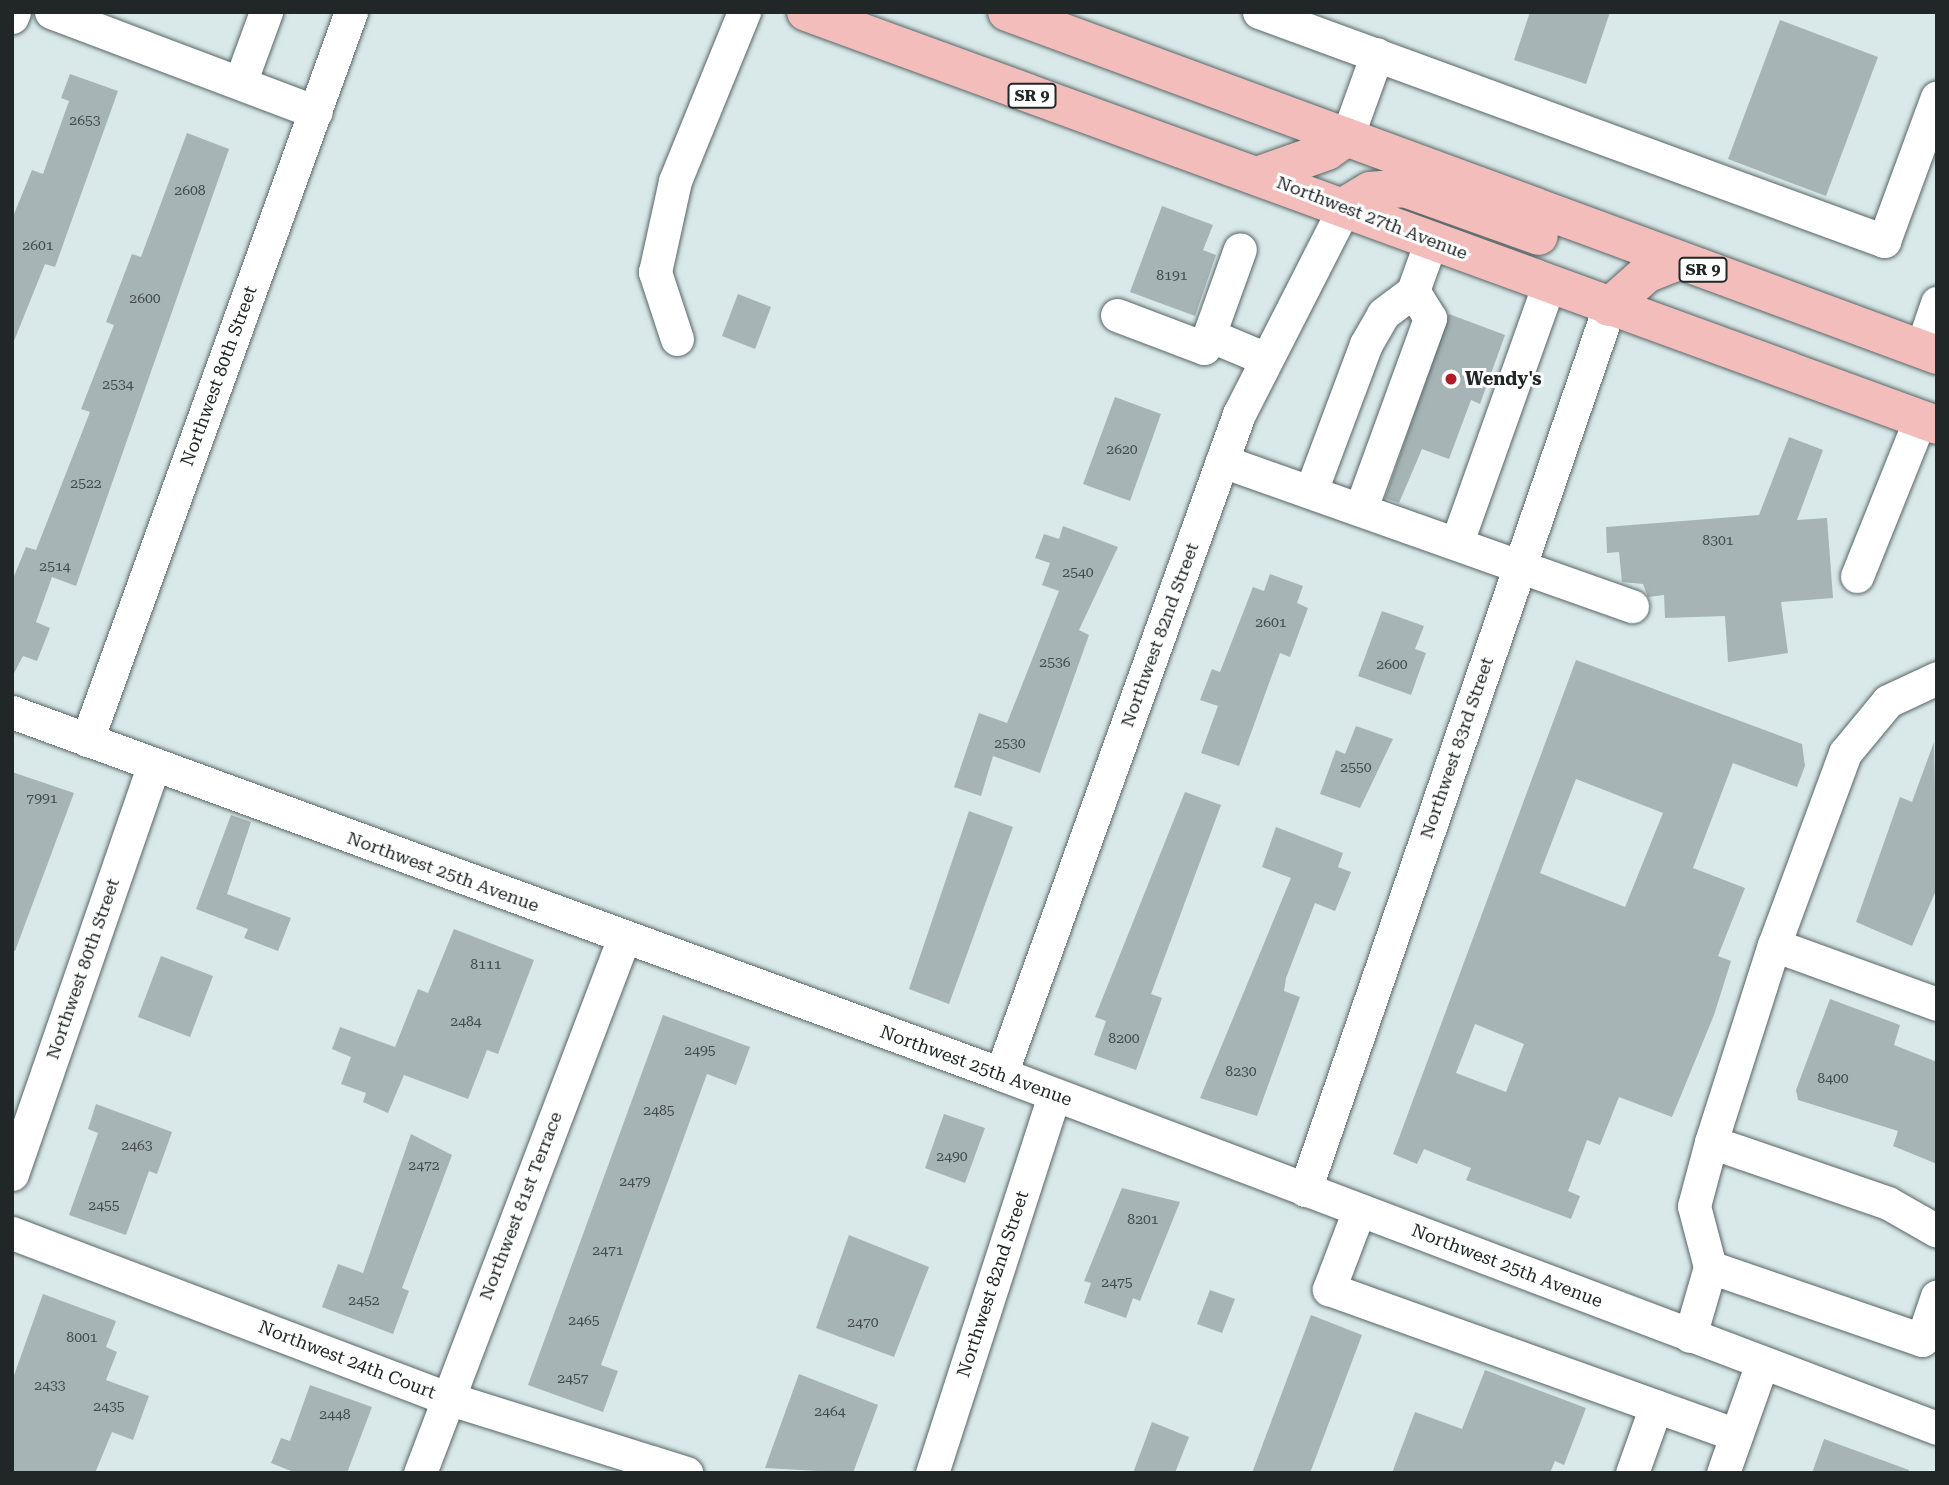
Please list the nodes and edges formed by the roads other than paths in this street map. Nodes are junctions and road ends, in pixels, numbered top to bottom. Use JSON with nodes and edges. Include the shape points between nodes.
{"nodes":[{"id":1,"x":51,"y":12,"type":"edge"},
{"id":2,"x":266,"y":12,"type":"edge"},
{"id":3,"x":351,"y":12,"type":"edge"},
{"id":4,"x":744,"y":12,"type":"edge"},
{"id":5,"x":806,"y":12,"type":"edge"},
{"id":6,"x":1007,"y":12,"type":"edge"},
{"id":7,"x":1259,"y":12,"type":"edge"},
{"id":8,"x":109,"y":22,"type":"edge"},
{"id":9,"x":1377,"y":54,"type":"junction"},
{"id":10,"x":240,"y":83,"type":"junction"},
{"id":11,"x":316,"y":112,"type":"junction"},
{"id":12,"x":1934,"y":113,"type":"edge"},
{"id":13,"x":1347,"y":137,"type":"junction"},
{"id":14,"x":1260,"y":175,"type":"junction"},
{"id":15,"x":1345,"y":206,"type":"junction"},
{"id":16,"x":1604,"y":233,"type":"junction"},
{"id":17,"x":1431,"y":241,"type":"junction"},
{"id":18,"x":1240,"y":249,"type":"dead end"},
{"id":19,"x":1678,"y":261,"type":"junction"},
{"id":20,"x":1549,"y":284,"type":"junction"},
{"id":21,"x":1413,"y":291,"type":"junction"},
{"id":22,"x":1937,"y":303,"type":"edge"},
{"id":23,"x":1609,"y":307,"type":"junction"},
{"id":24,"x":1117,"y":315,"type":"dead end"},
{"id":25,"x":1209,"y":335,"type":"junction"},
{"id":26,"x":677,"y":339,"type":"dead end"},
{"id":27,"x":1929,"y":353,"type":"edge"},
{"id":28,"x":1266,"y":359,"type":"junction"},
{"id":29,"x":1928,"y":422,"type":"edge"},
{"id":30,"x":1222,"y":461,"type":"junction"},
{"id":31,"x":1311,"y":491,"type":"junction"},
{"id":32,"x":1361,"y":508,"type":"junction"},
{"id":33,"x":1457,"y":542,"type":"junction"},
{"id":34,"x":1521,"y":564,"type":"junction"},
{"id":35,"x":1857,"y":576,"type":"dead end"},
{"id":36,"x":1632,"y":607,"type":"dead end"},
{"id":37,"x":1937,"y":678,"type":"edge"},
{"id":38,"x":12,"y":712,"type":"edge"},
{"id":39,"x":87,"y":740,"type":"junction"},
{"id":40,"x":154,"y":765,"type":"junction"},
{"id":41,"x":623,"y":940,"type":"junction"},
{"id":42,"x":1774,"y":945,"type":"junction"},
{"id":43,"x":1937,"y":1004,"type":"edge"},
{"id":44,"x":1002,"y":1074,"type":"junction"},
{"id":45,"x":1054,"y":1095,"type":"junction"},
{"id":46,"x":1711,"y":1142,"type":"junction"},
{"id":47,"x":12,"y":1174,"type":"edge"},
{"id":48,"x":1305,"y":1190,"type":"junction"},
{"id":49,"x":1359,"y":1210,"type":"junction"},
{"id":50,"x":1937,"y":1231,"type":"edge"},
{"id":51,"x":12,"y":1233,"type":"edge"},
{"id":52,"x":1710,"y":1267,"type":"junction"},
{"id":53,"x":1937,"y":1296,"type":"edge"},
{"id":54,"x":1690,"y":1336,"type":"junction"},
{"id":55,"x":1762,"y":1363,"type":"junction"},
{"id":56,"x":447,"y":1398,"type":"junction"},
{"id":57,"x":1656,"y":1406,"type":"junction"},
{"id":58,"x":1937,"y":1428,"type":"edge"},
{"id":59,"x":1737,"y":1435,"type":"junction"},
{"id":60,"x":420,"y":1473,"type":"edge"},
{"id":61,"x":687,"y":1473,"type":"edge"},
{"id":62,"x":932,"y":1473,"type":"edge"},
{"id":63,"x":1632,"y":1473,"type":"edge"},
{"id":64,"x":1723,"y":1473,"type":"edge"}],
"edges":[{"from":1,"to":8,"type":"street"},
{"from":2,"to":10,"type":"street"},
{"from":3,"to":11,"type":"street","name":"Northwest 80th Street"},
{"from":4,"to":26,"type":"street","via":[[675,181],[655,272]]},
{"from":5,"to":14,"type":"main road","name":"Northwest 27th Avenue","number":"SR 9"},
{"from":6,"to":13,"type":"main road","number":"SR 9"},
{"from":7,"to":9,"type":"street"},
{"from":8,"to":10,"type":"street"},
{"from":9,"to":12,"type":"street","via":[[1884,242]]},
{"from":9,"to":13,"type":"street"},
{"from":10,"to":11,"type":"street"},
{"from":11,"to":39,"type":"street","name":"Northwest 80th Street"},
{"from":13,"to":14,"type":"main road","via":[[1326,151]]},
{"from":13,"to":16,"type":"main road","number":"SR 9"},
{"from":14,"to":15,"type":"main road","name":"Northwest 27th Avenue","number":"SR 9"},
{"from":15,"to":16,"type":"main road","via":[[1370,191],[1405,188],[1551,241],[1568,244]]},
{"from":15,"to":17,"type":"main road","name":"Northwest 27th Avenue","number":"SR 9"},
{"from":15,"to":28,"type":"street","name":"Northwest 82nd Street"},
{"from":16,"to":19,"type":"main road","number":"SR 9"},
{"from":17,"to":20,"type":"main road","name":"Northwest 27th Avenue","number":"SR 9"},
{"from":17,"to":21,"type":"street"},
{"from":18,"to":25,"type":"street"},
{"from":19,"to":23,"type":"main road","via":[[1646,274]]},
{"from":19,"to":27,"type":"main road","number":"SR 9"},
{"from":20,"to":23,"type":"main road","name":"Northwest 27th Avenue","number":"SR 9"},
{"from":20,"to":33,"type":"street"},
{"from":21,"to":31,"type":"street","via":[[1383,314],[1366,344]]},
{"from":21,"to":32,"type":"street","via":[[1430,318]]},
{"from":22,"to":27,"type":"street"},
{"from":23,"to":29,"type":"main road","name":"Northwest 27th Avenue","number":"SR 9"},
{"from":23,"to":34,"type":"street","name":"Northwest 83rd Street"},
{"from":24,"to":25,"type":"street","via":[[1204,348]]},
{"from":25,"to":28,"type":"street"},
{"from":28,"to":30,"type":"street","name":"Northwest 82nd Street"},
{"from":29,"to":35,"type":"street"},
{"from":30,"to":31,"type":"street"},
{"from":30,"to":44,"type":"street","name":"Northwest 82nd Street"},
{"from":31,"to":32,"type":"street"},
{"from":32,"to":33,"type":"street"},
{"from":33,"to":34,"type":"street"},
{"from":34,"to":36,"type":"street"},
{"from":34,"to":48,"type":"street","name":"Northwest 83rd Street"},
{"from":37,"to":42,"type":"street","via":[[1888,701],[1845,753]]},
{"from":38,"to":39,"type":"street","name":"Northwest 25th Avenue"},
{"from":39,"to":40,"type":"street","name":"Northwest 25th Avenue"},
{"from":40,"to":41,"type":"street","name":"Northwest 25th Avenue"},
{"from":40,"to":47,"type":"street","name":"Northwest 80th Street"},
{"from":41,"to":44,"type":"street","name":"Northwest 25th Avenue"},
{"from":41,"to":56,"type":"street","name":"Northwest 81st Terrace"},
{"from":42,"to":43,"type":"street"},
{"from":42,"to":46,"type":"street"},
{"from":44,"to":45,"type":"street","name":"Northwest 25th Avenue"},
{"from":45,"to":48,"type":"street","name":"Northwest 25th Avenue"},
{"from":45,"to":62,"type":"street","name":"Northwest 82nd Street"},
{"from":46,"to":50,"type":"street","via":[[1888,1203]]},
{"from":46,"to":52,"type":"street","via":[[1695,1206]]},
{"from":48,"to":49,"type":"street","name":"Northwest 25th Avenue"},
{"from":49,"to":54,"type":"street","name":"Northwest 25th Avenue"},
{"from":49,"to":57,"type":"street","via":[[1329,1289]]},
{"from":51,"to":56,"type":"street","name":"Northwest 24th Court"},
{"from":52,"to":53,"type":"street","via":[[1922,1340]]},
{"from":52,"to":54,"type":"street"},
{"from":54,"to":55,"type":"street","name":"Northwest 25th Avenue"},
{"from":55,"to":58,"type":"street","name":"Northwest 25th Avenue"},
{"from":55,"to":59,"type":"street"},
{"from":56,"to":60,"type":"street","name":"Northwest 81st Terrace"},
{"from":56,"to":61,"type":"street","name":"Northwest 24th Court"},
{"from":57,"to":59,"type":"street"},
{"from":57,"to":63,"type":"street"},
{"from":59,"to":64,"type":"street"}]}
